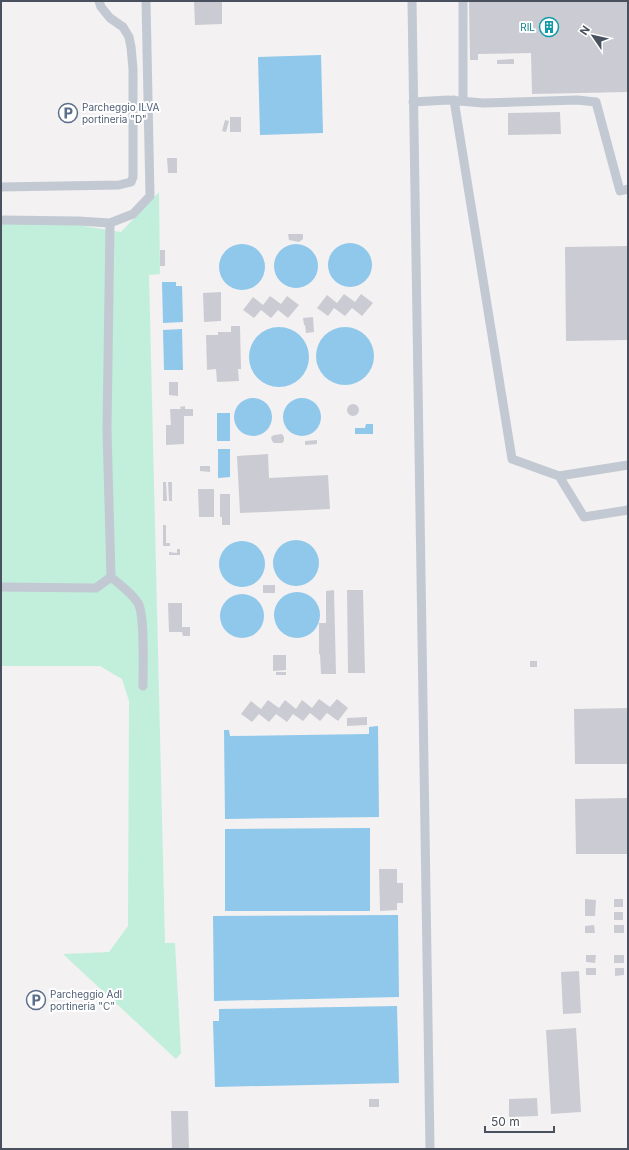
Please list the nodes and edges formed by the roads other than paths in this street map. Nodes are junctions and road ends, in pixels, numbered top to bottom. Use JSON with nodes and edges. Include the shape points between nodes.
{"nodes":[{"id":1,"x":99,"y":1,"type":"edge"},
{"id":2,"x":146,"y":1,"type":"edge"},
{"id":3,"x":412,"y":1,"type":"edge"},
{"id":4,"x":463,"y":1,"type":"edge"},
{"id":5,"x":458,"y":101,"type":"junction"},
{"id":6,"x":413,"y":102,"type":"junction"},
{"id":7,"x":1,"y":187,"type":"edge"},
{"id":8,"x":628,"y":189,"type":"edge"},
{"id":9,"x":1,"y":220,"type":"edge"},
{"id":10,"x":110,"y":223,"type":"junction"},
{"id":11,"x":628,"y":465,"type":"edge"},
{"id":12,"x":559,"y":476,"type":"junction"},
{"id":13,"x":628,"y":510,"type":"edge"},
{"id":14,"x":111,"y":577,"type":"junction"},
{"id":15,"x":1,"y":587,"type":"edge"},
{"id":16,"x":143,"y":686,"type":"dead end"},
{"id":17,"x":430,"y":1149,"type":"edge"}],
"edges":[{"from":1,"to":7,"type":"lane","via":[[110,18],[123,27],[131,47],[134,145],[131,182],[119,185]]},
{"from":2,"to":10,"type":"lane","via":[[150,196],[133,214]]},
{"from":3,"to":6,"type":"lane"},
{"from":4,"to":5,"type":"lane"},
{"from":5,"to":6,"type":"lane"},
{"from":5,"to":8,"type":"lane","via":[[596,102],[620,191]]},
{"from":5,"to":12,"type":"lane","via":[[512,460]]},
{"from":6,"to":17,"type":"lane"},
{"from":9,"to":10,"type":"lane"},
{"from":10,"to":14,"type":"lane","via":[[107,430]]},
{"from":11,"to":12,"type":"lane"},
{"from":12,"to":13,"type":"lane","via":[[584,517]]},
{"from":14,"to":15,"type":"lane","via":[[96,588]]},
{"from":14,"to":16,"type":"lane","via":[[139,604],[142,623]]}]}
